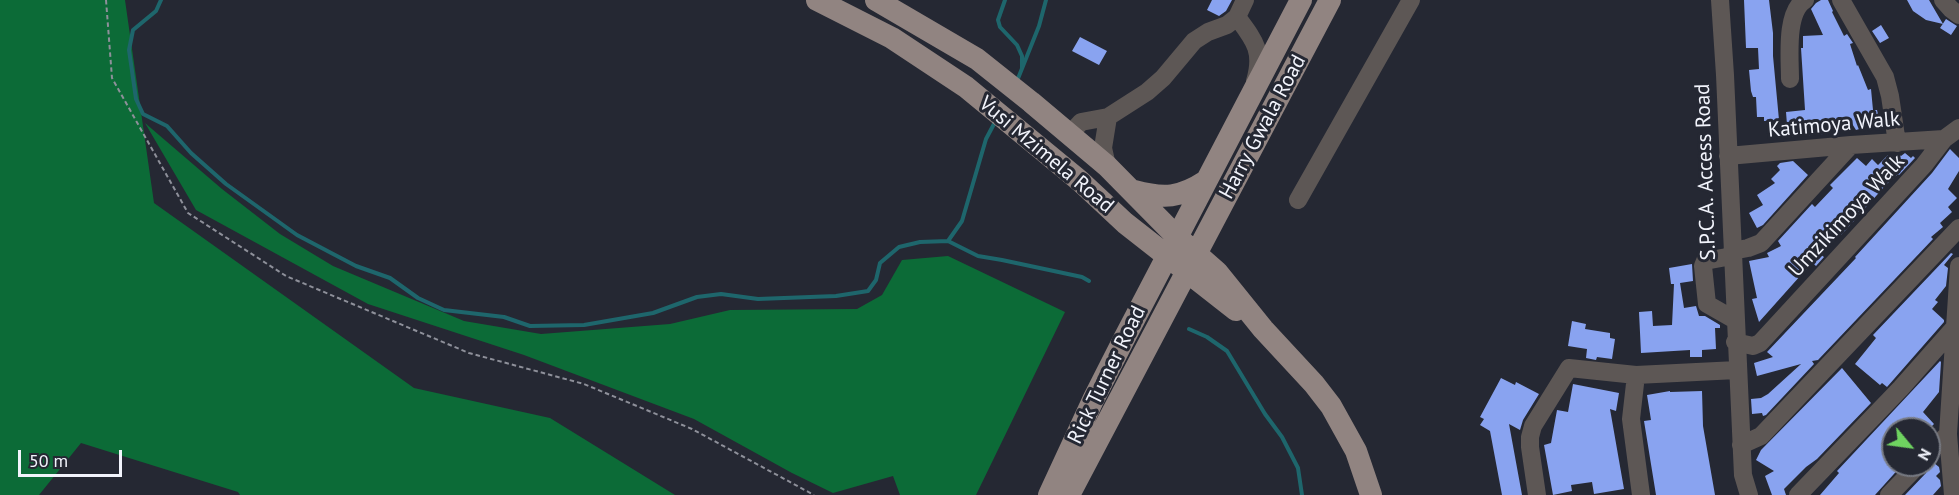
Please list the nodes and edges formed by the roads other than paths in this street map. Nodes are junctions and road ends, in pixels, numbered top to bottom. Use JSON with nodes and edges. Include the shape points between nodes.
{"nodes":[{"id":1,"x":817,"y":0,"type":"edge"},
{"id":2,"x":876,"y":0,"type":"edge"},
{"id":3,"x":1245,"y":0,"type":"edge"},
{"id":4,"x":1301,"y":0,"type":"edge"},
{"id":5,"x":1330,"y":0,"type":"edge"},
{"id":6,"x":1412,"y":0,"type":"edge"},
{"id":7,"x":1720,"y":0,"type":"edge"},
{"id":8,"x":1805,"y":0,"type":"edge"},
{"id":9,"x":1841,"y":0,"type":"edge"},
{"id":10,"x":1943,"y":0,"type":"edge"},
{"id":11,"x":1959,"y":15,"type":"edge"},
{"id":12,"x":1237,"y":17,"type":"junction"},
{"id":13,"x":1790,"y":79,"type":"dead end"},
{"id":14,"x":1249,"y":103,"type":"junction"},
{"id":15,"x":1108,"y":117,"type":"junction"},
{"id":16,"x":1956,"y":131,"type":"edge"},
{"id":17,"x":1069,"y":135,"type":"junction"},
{"id":18,"x":1897,"y":142,"type":"junction"},
{"id":19,"x":1851,"y":145,"type":"junction"},
{"id":20,"x":1728,"y":156,"type":"junction"},
{"id":21,"x":1107,"y":166,"type":"junction"},
{"id":22,"x":1207,"y":181,"type":"junction"},
{"id":23,"x":1134,"y":191,"type":"junction"},
{"id":24,"x":1298,"y":200,"type":"dead end"},
{"id":25,"x":1125,"y":223,"type":"junction"},
{"id":26,"x":1959,"y":228,"type":"edge"},
{"id":27,"x":1172,"y":246,"type":"junction"},
{"id":28,"x":1732,"y":253,"type":"junction"},
{"id":29,"x":1192,"y":262,"type":"junction"},
{"id":30,"x":1959,"y":266,"type":"edge"},
{"id":31,"x":1148,"y":291,"type":"junction"},
{"id":32,"x":1169,"y":306,"type":"junction"},
{"id":33,"x":1230,"y":306,"type":"junction"},
{"id":34,"x":1735,"y":320,"type":"junction"},
{"id":35,"x":1955,"y":327,"type":"junction"},
{"id":36,"x":1263,"y":329,"type":"junction"},
{"id":37,"x":1735,"y":342,"type":"junction"},
{"id":38,"x":1737,"y":370,"type":"junction"},
{"id":39,"x":1636,"y":375,"type":"junction"},
{"id":40,"x":1948,"y":434,"type":"junction"},
{"id":41,"x":1941,"y":441,"type":"edge"},
{"id":42,"x":1741,"y":445,"type":"junction"},
{"id":43,"x":1906,"y":477,"type":"edge"},
{"id":44,"x":1049,"y":495,"type":"edge"},
{"id":45,"x":1069,"y":495,"type":"edge"},
{"id":46,"x":1371,"y":495,"type":"edge"},
{"id":47,"x":1537,"y":495,"type":"edge"},
{"id":48,"x":1641,"y":495,"type":"edge"},
{"id":49,"x":1749,"y":495,"type":"edge"},
{"id":50,"x":1798,"y":495,"type":"edge"},
{"id":51,"x":1889,"y":495,"type":"edge"},
{"id":52,"x":1953,"y":495,"type":"edge"}],
"edges":[{"from":1,"to":25,"type":"main road","name":"Vusi Mzimela Road","via":[[892,38],[966,87]]},
{"from":2,"to":17,"type":"main road","name":"Vusi Mzimela Road","via":[[977,59]]},
{"from":3,"to":12,"type":"street"},
{"from":4,"to":14,"type":"main road","name":"Harry Gwala Road"},
{"from":5,"to":29,"type":"main road","name":"Harry Gwala Road"},
{"from":6,"to":24,"type":"street"},
{"from":7,"to":20,"type":"street","name":"S.P.C.A. Access Road"},
{"from":8,"to":13,"type":"street","via":[[1795,10],[1792,21]]},
{"from":9,"to":18,"type":"street","via":[[1885,77]]},
{"from":10,"to":11,"type":"street"},
{"from":12,"to":14,"type":"street","via":[[1258,51],[1257,77]]},
{"from":12,"to":15,"type":"street","via":[[1200,37],[1147,92]]},
{"from":14,"to":22,"type":"main road","name":"Harry Gwala Road"},
{"from":15,"to":17,"type":"street","via":[[1081,122]]},
{"from":15,"to":21,"type":"street","via":[[1103,148]]},
{"from":16,"to":18,"type":"street","name":"Katimoya Walk"},
{"from":16,"to":37,"type":"street","name":"Umzikimoya Walk","via":[[1756,345]]},
{"from":17,"to":21,"type":"main road","name":"Vusi Mzimela Road"},
{"from":18,"to":19,"type":"street","name":"Katimoya Walk"},
{"from":19,"to":20,"type":"street","name":"Katimoya Walk"},
{"from":19,"to":28,"type":"street","via":[[1761,243]]},
{"from":20,"to":28,"type":"street","name":"S.P.C.A. Access Road"},
{"from":21,"to":23,"type":"main road","name":"Vusi Mzimela Road"},
{"from":22,"to":23,"type":"main road","via":[[1179,195],[1151,196]]},
{"from":22,"to":27,"type":"main road","name":"Harry Gwala Road"},
{"from":23,"to":27,"type":"main road","name":"Vusi Mzimela Road"},
{"from":25,"to":27,"type":"main road","name":"Vusi Mzimela Road"},
{"from":25,"to":31,"type":"main road","via":[[1145,258]]},
{"from":26,"to":42,"type":"street","via":[[1761,436]]},
{"from":27,"to":29,"type":"main road","name":"Vusi Mzimela Road"},
{"from":27,"to":31,"type":"main road","name":"Rick Turner Road"},
{"from":28,"to":34,"type":"street","name":"S.P.C.A. Access Road"},
{"from":28,"to":34,"type":"street","via":[[1706,261],[1703,266],[1707,304]]},
{"from":29,"to":32,"type":"main road","name":"Rick Turner Road"},
{"from":29,"to":33,"type":"main road","name":"Vusi Mzimela Road"},
{"from":29,"to":36,"type":"main road","name":"Vusi Mzimela Road","via":[[1217,272]]},
{"from":30,"to":35,"type":"street"},
{"from":31,"to":44,"type":"main road","name":"Rick Turner Road"},
{"from":32,"to":33,"type":"main road","via":[[1195,299]]},
{"from":32,"to":45,"type":"main road","name":"Rick Turner Road"},
{"from":33,"to":36,"type":"main road","name":"Vusi Mzimela Road"},
{"from":34,"to":37,"type":"street","name":"S.P.C.A. Access Road"},
{"from":35,"to":40,"type":"street"},
{"from":35,"to":50,"type":"street"},
{"from":36,"to":46,"type":"main road","name":"Vusi Mzimela Road","via":[[1331,406],[1356,451]]},
{"from":37,"to":38,"type":"street","name":"S.P.C.A. Access Road"},
{"from":38,"to":39,"type":"street"},
{"from":38,"to":42,"type":"street","name":"S.P.C.A. Access Road"},
{"from":39,"to":47,"type":"street","via":[[1569,368],[1530,437]]},
{"from":39,"to":48,"type":"street","via":[[1631,419]]},
{"from":40,"to":41,"type":"street"},
{"from":40,"to":52,"type":"street"},
{"from":42,"to":49,"type":"street","name":"S.P.C.A. Access Road"},
{"from":43,"to":51,"type":"street"}]}
